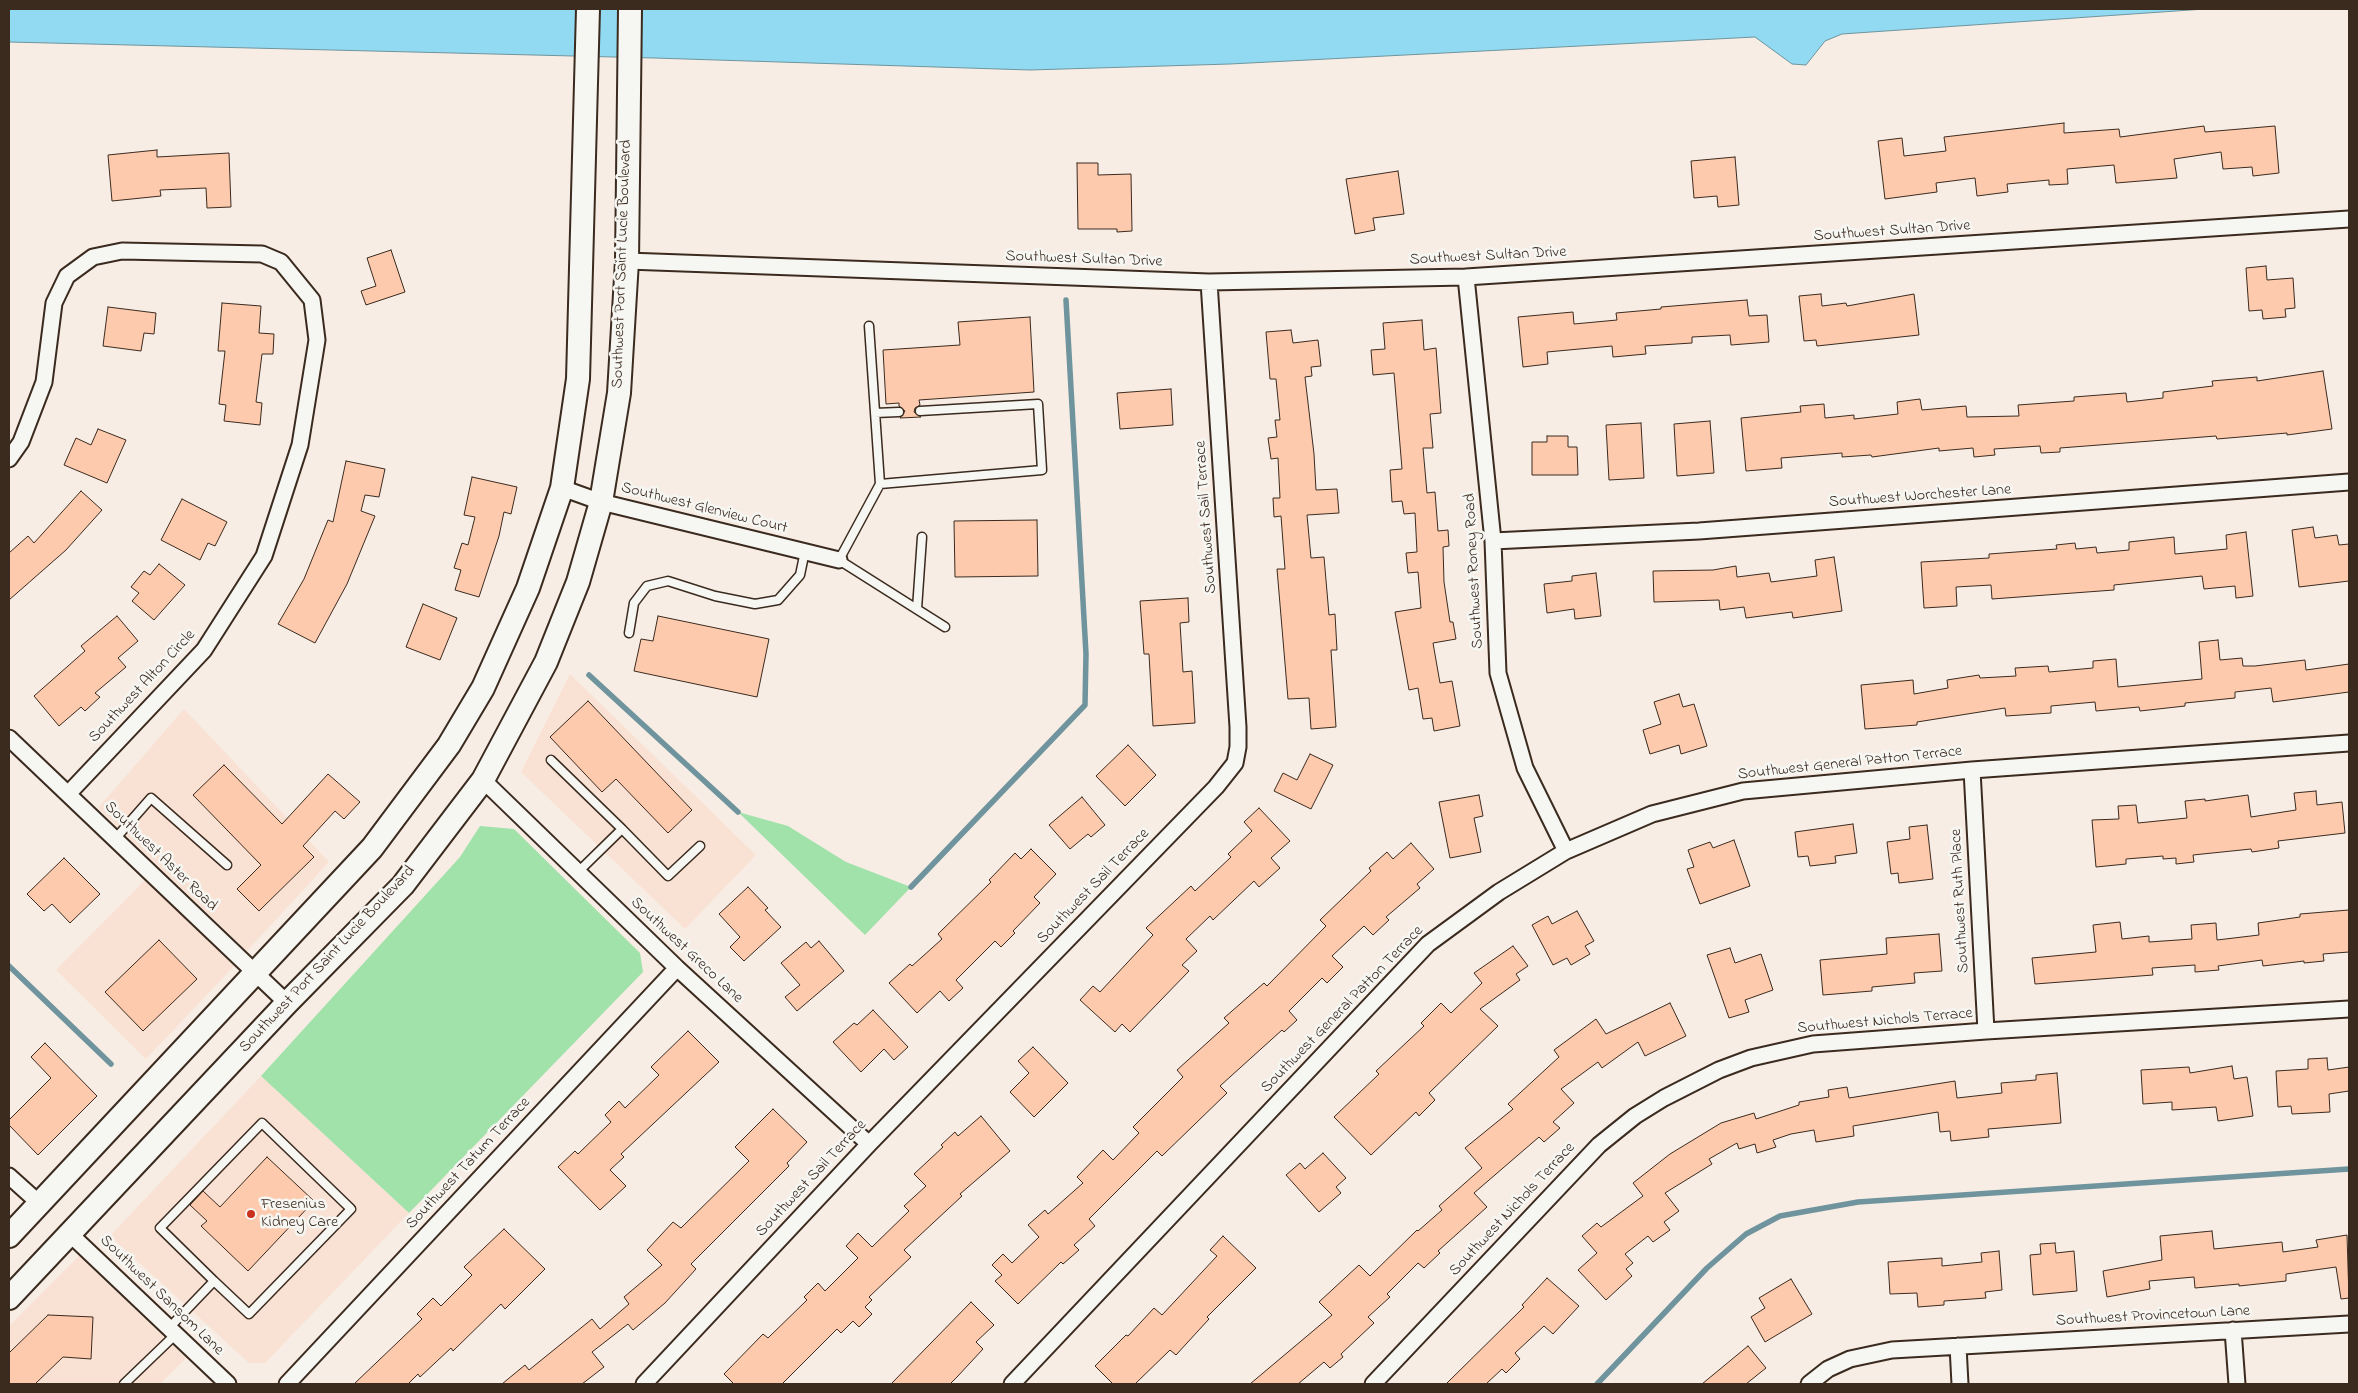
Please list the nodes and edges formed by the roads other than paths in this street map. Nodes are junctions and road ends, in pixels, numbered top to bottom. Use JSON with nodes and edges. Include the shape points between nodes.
{"nodes":[{"id":1,"x":588,"y":9,"type":"edge"},
{"id":2,"x":630,"y":9,"type":"edge"},
{"id":3,"x":2349,"y":219,"type":"edge"},
{"id":4,"x":627,"y":261,"type":"junction"},
{"id":5,"x":1466,"y":277,"type":"junction"},
{"id":6,"x":1209,"y":282,"type":"junction"},
{"id":7,"x":870,"y":326,"type":"dead end"},
{"id":8,"x":920,"y":411,"type":"dead end"},
{"id":9,"x":899,"y":412,"type":"dead end"},
{"id":10,"x":875,"y":414,"type":"junction"},
{"id":11,"x":9,"y":458,"type":"edge"},
{"id":12,"x":2349,"y":482,"type":"edge"},
{"id":13,"x":880,"y":484,"type":"junction"},
{"id":14,"x":562,"y":488,"type":"junction"},
{"id":15,"x":601,"y":502,"type":"junction"},
{"id":16,"x":922,"y":537,"type":"dead end"},
{"id":17,"x":1493,"y":541,"type":"junction"},
{"id":18,"x":805,"y":551,"type":"junction"},
{"id":19,"x":840,"y":560,"type":"junction"},
{"id":20,"x":917,"y":609,"type":"junction"},
{"id":21,"x":945,"y":627,"type":"dead end"},
{"id":22,"x":629,"y":632,"type":"dead end"},
{"id":23,"x":9,"y":738,"type":"edge"},
{"id":24,"x":2349,"y":743,"type":"edge"},
{"id":25,"x":552,"y":760,"type":"dead end"},
{"id":26,"x":1972,"y":770,"type":"junction"},
{"id":27,"x":483,"y":780,"type":"junction"},
{"id":28,"x":68,"y":794,"type":"junction"},
{"id":29,"x":622,"y":829,"type":"junction"},
{"id":30,"x":115,"y":839,"type":"junction"},
{"id":31,"x":700,"y":846,"type":"dead end"},
{"id":32,"x":1566,"y":851,"type":"junction"},
{"id":33,"x":227,"y":864,"type":"dead end"},
{"id":34,"x":578,"y":872,"type":"junction"},
{"id":35,"x":677,"y":968,"type":"junction"},
{"id":36,"x":254,"y":972,"type":"junction"},
{"id":37,"x":287,"y":1003,"type":"junction"},
{"id":38,"x":2349,"y":1009,"type":"edge"},
{"id":39,"x":1986,"y":1031,"type":"junction"},
{"id":40,"x":869,"y":1144,"type":"junction"},
{"id":41,"x":9,"y":1176,"type":"edge"},
{"id":42,"x":39,"y":1203,"type":"junction"},
{"id":43,"x":69,"y":1233,"type":"junction"},
{"id":44,"x":9,"y":1236,"type":"edge"},
{"id":45,"x":214,"y":1281,"type":"junction"},
{"id":46,"x":9,"y":1298,"type":"edge"},
{"id":47,"x":2349,"y":1324,"type":"edge"},
{"id":48,"x":2233,"y":1330,"type":"junction"},
{"id":49,"x":172,"y":1331,"type":"junction"},
{"id":50,"x":1958,"y":1346,"type":"junction"},
{"id":51,"x":124,"y":1384,"type":"edge"},
{"id":52,"x":228,"y":1384,"type":"edge"},
{"id":53,"x":288,"y":1384,"type":"edge"},
{"id":54,"x":644,"y":1384,"type":"edge"},
{"id":55,"x":1012,"y":1384,"type":"edge"},
{"id":56,"x":1373,"y":1384,"type":"edge"},
{"id":57,"x":1809,"y":1384,"type":"edge"},
{"id":58,"x":1960,"y":1384,"type":"edge"},
{"id":59,"x":2236,"y":1384,"type":"edge"}],
"edges":[{"from":1,"to":14,"type":"main road","via":[[578,379]]},
{"from":2,"to":4,"type":"main road","name":"Southwest Port Saint Lucie Boulevard"},
{"from":3,"to":5,"type":"street","name":"Southwest Sultan Drive"},
{"from":4,"to":6,"type":"street","name":"Southwest Sultan Drive"},
{"from":4,"to":15,"type":"main road","name":"Southwest Port Saint Lucie Boulevard","via":[[619,394]]},
{"from":5,"to":6,"type":"street","name":"Southwest Sultan Drive"},
{"from":5,"to":17,"type":"street","name":"Southwest Roney Road"},
{"from":6,"to":40,"type":"street","name":"Southwest Sail Terrace","via":[[1238,727],[1234,763],[1216,787]]},
{"from":7,"to":10,"type":"lane"},
{"from":8,"to":13,"type":"lane","via":[[1038,404],[1042,470]]},
{"from":9,"to":10,"type":"lane"},
{"from":10,"to":13,"type":"lane"},
{"from":11,"to":28,"type":"street","name":"Southwest Alton Circle","via":[[21,442],[44,382],[54,303],[67,276],[93,257],[122,251],[262,254],[281,262],[312,300],[317,340],[300,445],[264,556],[204,650]]},
{"from":12,"to":17,"type":"street","name":"Southwest Worchester Lane","via":[[1699,531]]},
{"from":13,"to":19,"type":"lane"},
{"from":14,"to":15,"type":"street","name":"Southwest Glenview Court"},
{"from":14,"to":36,"type":"main road","via":[[528,588],[483,688],[449,746],[372,848]]},
{"from":15,"to":18,"type":"street","name":"Southwest Glenview Court"},
{"from":15,"to":27,"type":"main road","name":"Southwest Port Saint Lucie Boulevard","via":[[578,582],[546,662]]},
{"from":16,"to":20,"type":"lane"},
{"from":17,"to":32,"type":"street","name":"Southwest Roney Road","via":[[1498,673],[1525,768]]},
{"from":18,"to":19,"type":"street","name":"Southwest Glenview Court"},
{"from":18,"to":22,"type":"lane","via":[[800,575],[778,600],[755,604],[668,581],[647,586],[634,603]]},
{"from":19,"to":20,"type":"lane"},
{"from":20,"to":21,"type":"lane"},
{"from":23,"to":28,"type":"street","name":"Southwest Aster Road"},
{"from":24,"to":26,"type":"street","name":"Southwest General Patton Terrace"},
{"from":25,"to":29,"type":"lane"},
{"from":26,"to":32,"type":"street","name":"Southwest General Patton Terrace","via":[[1743,791],[1652,814]]},
{"from":26,"to":39,"type":"street","name":"Southwest Ruth Place"},
{"from":27,"to":34,"type":"street","name":"Southwest Greco Lane"},
{"from":27,"to":37,"type":"main road","name":"Southwest Port Saint Lucie Boulevard","via":[[403,885]]},
{"from":28,"to":30,"type":"street","name":"Southwest Aster Road"},
{"from":29,"to":31,"type":"lane","via":[[668,876]]},
{"from":29,"to":34,"type":"lane"},
{"from":30,"to":33,"type":"lane","via":[[151,798]]},
{"from":30,"to":36,"type":"street","name":"Southwest Aster Road"},
{"from":32,"to":55,"type":"street","name":"Southwest General Patton Terrace","via":[[1499,892],[1428,944]]},
{"from":34,"to":35,"type":"street","name":"Southwest Greco Lane"},
{"from":35,"to":40,"type":"street","name":"Southwest Greco Lane"},
{"from":35,"to":53,"type":"street","name":"Southwest Tatum Terrace"},
{"from":36,"to":37,"type":"street","name":"Southwest Aster Road"},
{"from":36,"to":42,"type":"main road"},
{"from":37,"to":43,"type":"main road","name":"Southwest Port Saint Lucie Boulevard"},
{"from":38,"to":39,"type":"street","name":"Southwest Nichols Terrace"},
{"from":39,"to":56,"type":"street","name":"Southwest Nichols Terrace","via":[[1813,1044],[1751,1058],[1664,1098],[1599,1145]]},
{"from":40,"to":54,"type":"street","name":"Southwest Sail Terrace"},
{"from":41,"to":42,"type":"street"},
{"from":42,"to":44,"type":"main road"},
{"from":43,"to":46,"type":"main road","name":"Southwest Port Saint Lucie Boulevard"},
{"from":43,"to":49,"type":"street","name":"Southwest Sansom Lane"},
{"from":45,"to":45,"type":"lane","via":[[249,1314],[351,1209],[262,1123],[160,1228]]},
{"from":45,"to":49,"type":"lane"},
{"from":47,"to":48,"type":"street","name":"Southwest Provincetown Lane"},
{"from":48,"to":50,"type":"street","name":"Southwest Provincetown Lane"},
{"from":48,"to":59,"type":"street"},
{"from":49,"to":51,"type":"lane"},
{"from":49,"to":52,"type":"street","name":"Southwest Sansom Lane"},
{"from":50,"to":57,"type":"street","name":"Southwest Provincetown Lane","via":[[1892,1350],[1850,1358]]},
{"from":50,"to":58,"type":"street"}]}
